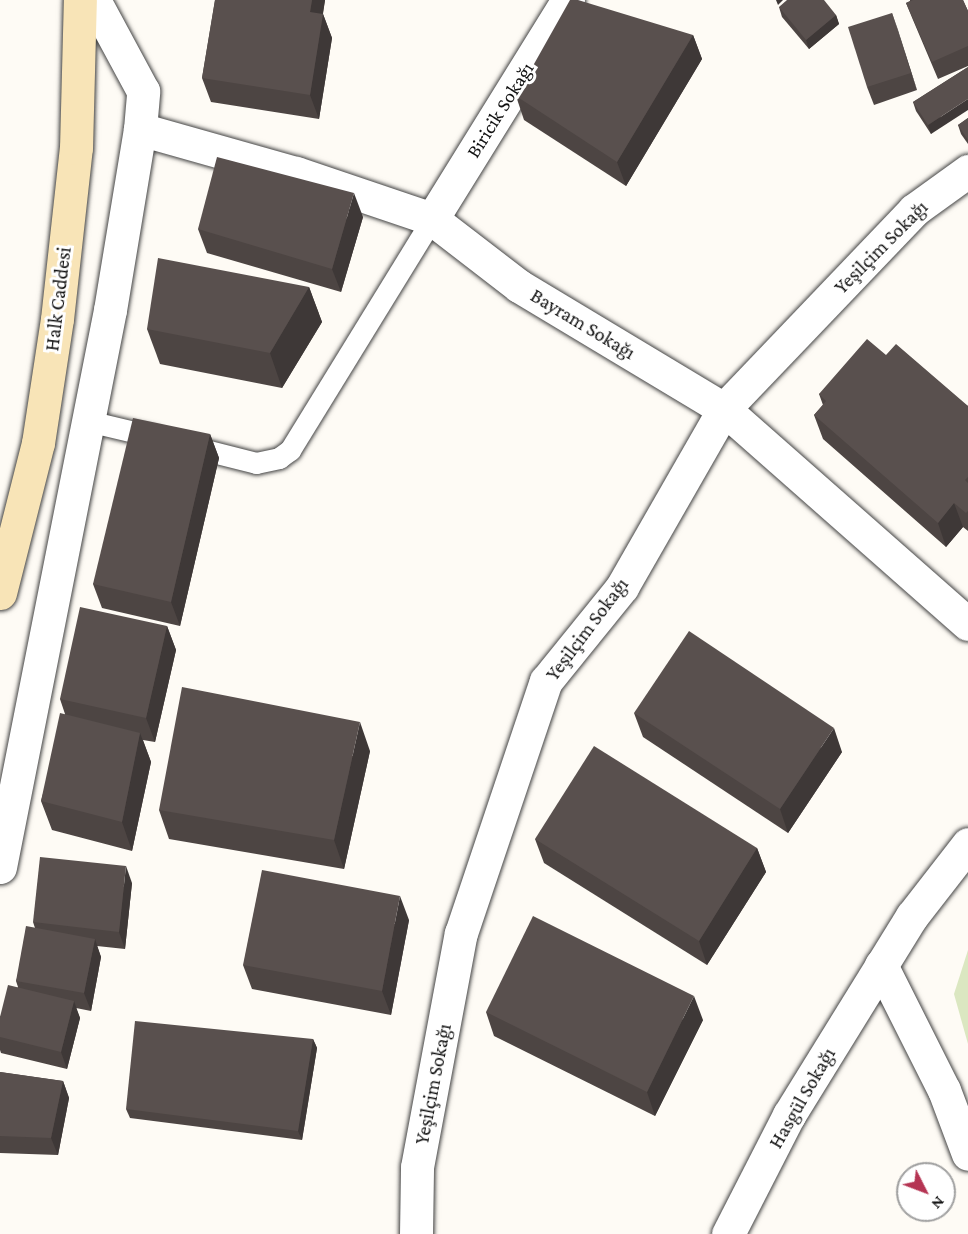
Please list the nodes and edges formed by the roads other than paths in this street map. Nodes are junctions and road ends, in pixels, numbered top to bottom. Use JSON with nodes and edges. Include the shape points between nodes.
{"nodes":[{"id":1,"x":80,"y":0,"type":"edge"},
{"id":2,"x":94,"y":0,"type":"edge"},
{"id":3,"x":568,"y":0,"type":"edge"},
{"id":4,"x":140,"y":129,"type":"junction"},
{"id":5,"x":968,"y":171,"type":"edge"},
{"id":6,"x":432,"y":219,"type":"junction"},
{"id":7,"x":724,"y":409,"type":"junction"},
{"id":8,"x":88,"y":421,"type":"junction"},
{"id":9,"x":0,"y":593,"type":"edge"},
{"id":10,"x":968,"y":624,"type":"edge"},
{"id":11,"x":968,"y":844,"type":"edge"},
{"id":12,"x":0,"y":867,"type":"edge"},
{"id":13,"x":881,"y":965,"type":"junction"},
{"id":14,"x":968,"y":1154,"type":"edge"},
{"id":15,"x":416,"y":1234,"type":"edge"},
{"id":16,"x":728,"y":1234,"type":"edge"}],
"edges":[{"from":1,"to":9,"type":"main road","name":"Halk Caddesi","via":[[76,148],[57,319],[38,443]]},
{"from":2,"to":4,"type":"street","via":[[143,91]]},
{"from":3,"to":6,"type":"street","name":"Biricik Sokağı"},
{"from":4,"to":6,"type":"street","name":"Bayram Sokağı","via":[[296,173]]},
{"from":4,"to":8,"type":"street"},
{"from":5,"to":7,"type":"street","name":"Yeşilçim Sokağı","via":[[914,210]]},
{"from":6,"to":7,"type":"street","name":"Bayram Sokağı","via":[[519,286]]},
{"from":6,"to":8,"type":"lane","via":[[298,440],[279,458],[256,463]]},
{"from":7,"to":10,"type":"street","name":"Bayram Sokağı"},
{"from":7,"to":15,"type":"street","name":"Yeşilçim Sokağı","via":[[622,587],[546,681],[461,933],[417,1167]]},
{"from":8,"to":12,"type":"street"},
{"from":11,"to":13,"type":"street","name":"Hasgül Sokağı","via":[[912,916]]},
{"from":13,"to":14,"type":"street","via":[[944,1090]]},
{"from":13,"to":16,"type":"street","name":"Hasgül Sokağı","via":[[789,1115]]}]}
